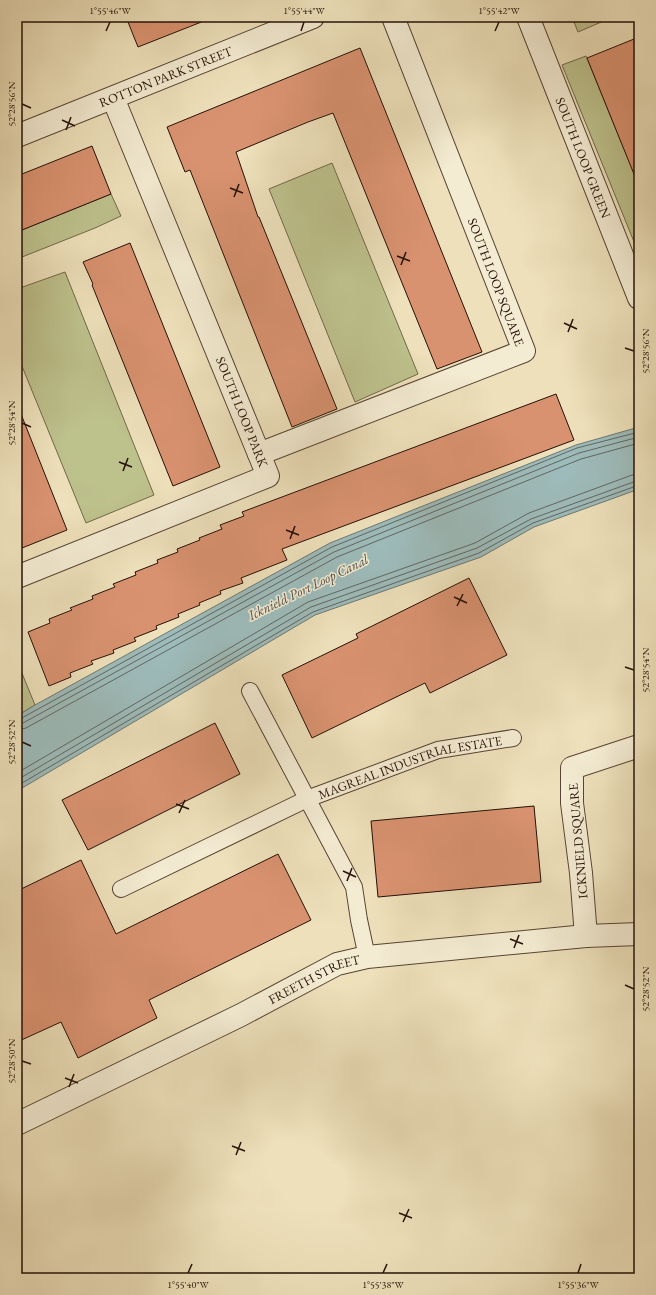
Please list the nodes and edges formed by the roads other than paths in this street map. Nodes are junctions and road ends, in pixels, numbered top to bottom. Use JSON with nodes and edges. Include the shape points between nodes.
{"nodes":[{"id":1,"x":313,"y":17,"type":"edge"},
{"id":2,"x":393,"y":17,"type":"edge"},
{"id":3,"x":528,"y":17,"type":"edge"},
{"id":4,"x":113,"y":98,"type":"junction"},
{"id":5,"x":17,"y":136,"type":"edge"},
{"id":6,"x":639,"y":298,"type":"edge"},
{"id":7,"x":259,"y":454,"type":"junction"},
{"id":8,"x":17,"y":577,"type":"edge"},
{"id":9,"x":250,"y":691,"type":"dead end"},
{"id":10,"x":513,"y":738,"type":"dead end"},
{"id":11,"x":639,"y":746,"type":"edge"},
{"id":12,"x":307,"y":799,"type":"junction"},
{"id":13,"x":121,"y":889,"type":"dead end"},
{"id":14,"x":639,"y":934,"type":"edge"},
{"id":15,"x":586,"y":936,"type":"junction"},
{"id":16,"x":367,"y":956,"type":"junction"},
{"id":17,"x":17,"y":1124,"type":"edge"}],
"edges":[{"from":1,"to":4,"type":"street","name":"ROTTON PARK STREET"},
{"from":2,"to":7,"type":"street","name":"SOUTH LOOP SQUARE","via":[[524,351]]},
{"from":3,"to":6,"type":"street","name":"SOUTH LOOP GREEN"},
{"from":4,"to":5,"type":"street","name":"ROTTON PARK STREET"},
{"from":4,"to":7,"type":"street","name":"SOUTH LOOP PARK"},
{"from":7,"to":8,"type":"street","name":"SOUTH LOOP PARK","via":[[268,476]]},
{"from":9,"to":12,"type":"lane","name":"MAGREAL INDUSTRIAL ESTATE"},
{"from":10,"to":12,"type":"lane","name":"MAGREAL INDUSTRIAL ESTATE","via":[[438,750]]},
{"from":11,"to":15,"type":"street","name":"ICKNIELD SQUARE","via":[[572,768],[572,803]]},
{"from":12,"to":13,"type":"lane","name":"MAGREAL INDUSTRIAL ESTATE"},
{"from":12,"to":16,"type":"lane","name":"MAGREAL INDUSTRIAL ESTATE","via":[[354,887]]},
{"from":14,"to":15,"type":"street","name":"FREETH STREET"},
{"from":15,"to":16,"type":"street","name":"FREETH STREET"},
{"from":16,"to":17,"type":"street","name":"FREETH STREET","via":[[337,964],[241,1015]]}]}
